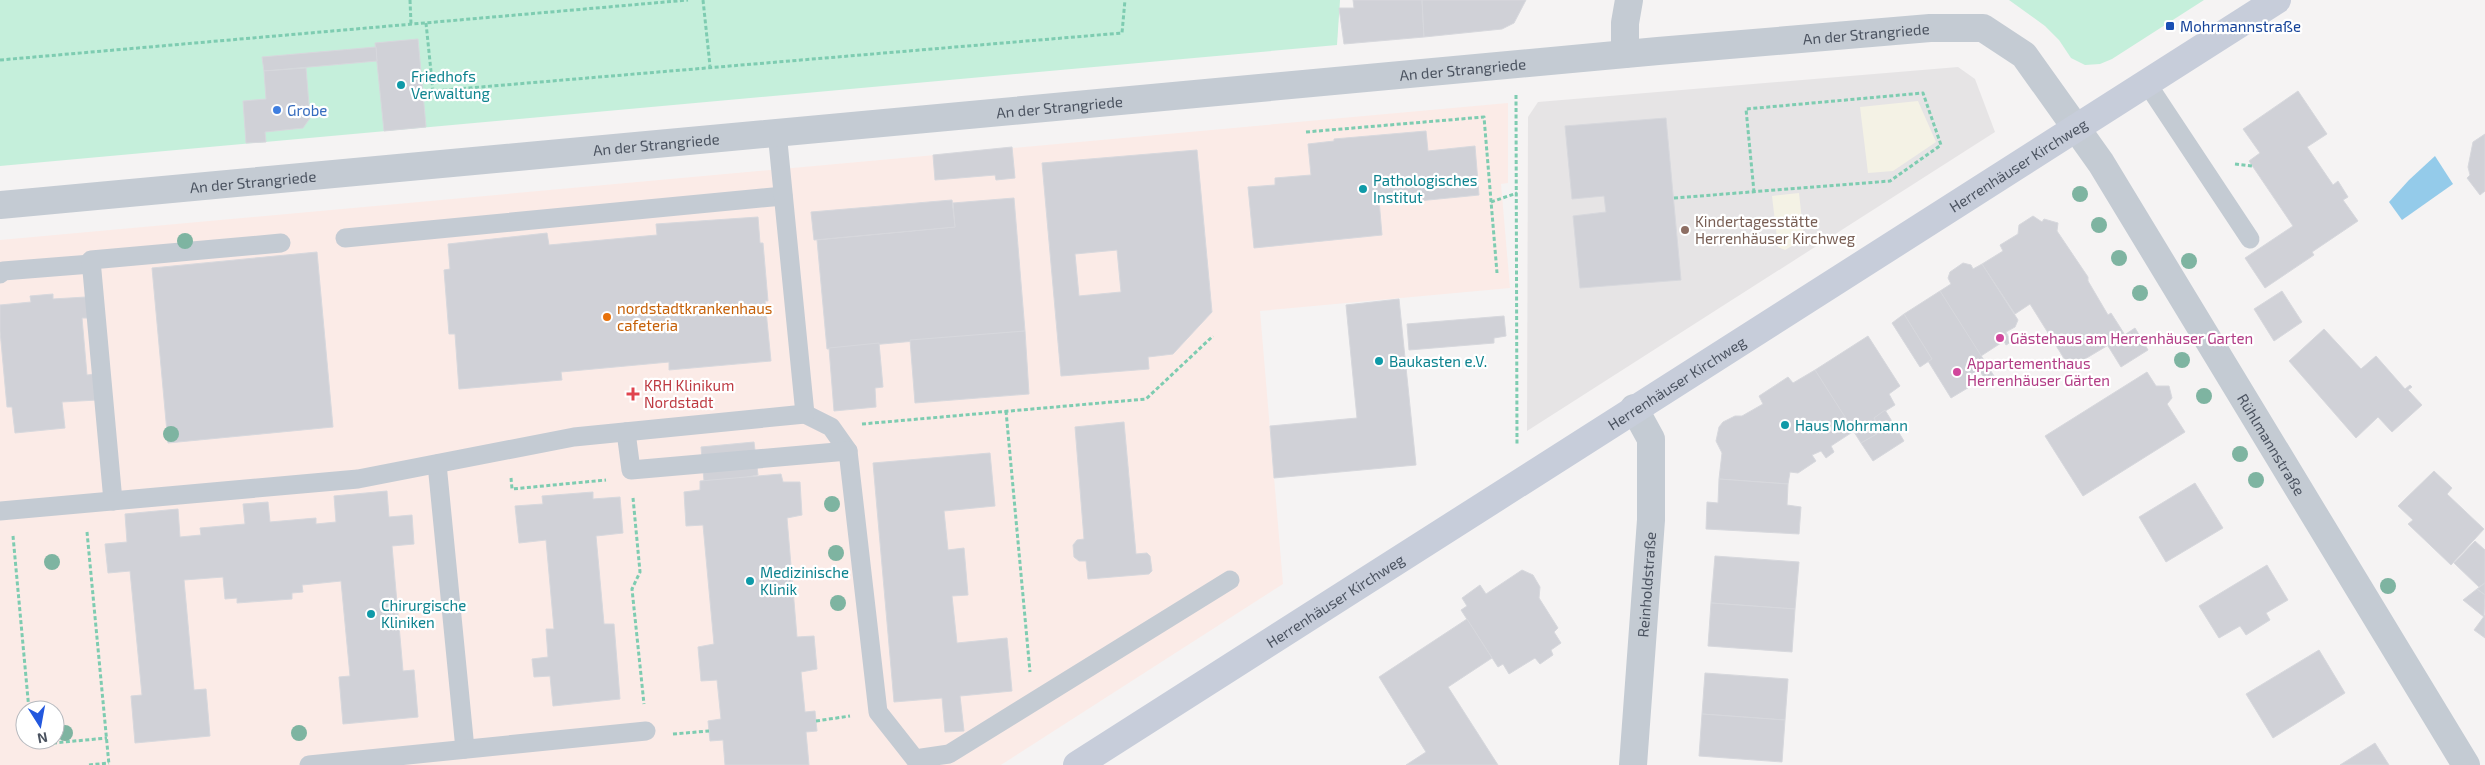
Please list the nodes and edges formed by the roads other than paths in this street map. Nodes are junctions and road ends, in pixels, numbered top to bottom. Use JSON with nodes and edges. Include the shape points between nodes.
{"nodes":[{"id":1,"x":1629,"y":0,"type":"edge"},
{"id":2,"x":2276,"y":0,"type":"edge"},
{"id":3,"x":1625,"y":54,"type":"junction"},
{"id":4,"x":2146,"y":82,"type":"junction"},
{"id":5,"x":2076,"y":126,"type":"junction"},
{"id":6,"x":777,"y":132,"type":"junction"},
{"id":7,"x":783,"y":196,"type":"junction"},
{"id":8,"x":0,"y":205,"type":"edge"},
{"id":9,"x":345,"y":238,"type":"dead end"},
{"id":10,"x":2250,"y":239,"type":"dead end"},
{"id":11,"x":281,"y":242,"type":"dead end"},
{"id":12,"x":91,"y":264,"type":"junction"},
{"id":13,"x":0,"y":274,"type":"edge"},
{"id":14,"x":1634,"y":408,"type":"junction"},
{"id":15,"x":805,"y":414,"type":"junction"},
{"id":16,"x":626,"y":432,"type":"junction"},
{"id":17,"x":848,"y":451,"type":"junction"},
{"id":18,"x":437,"y":464,"type":"junction"},
{"id":19,"x":113,"y":501,"type":"junction"},
{"id":20,"x":5,"y":510,"type":"edge"},
{"id":21,"x":1230,"y":580,"type":"dead end"},
{"id":22,"x":646,"y":732,"type":"road end"},
{"id":23,"x":464,"y":749,"type":"junction"},
{"id":24,"x":309,"y":765,"type":"edge"},
{"id":25,"x":1077,"y":765,"type":"edge"},
{"id":26,"x":1633,"y":765,"type":"edge"},
{"id":27,"x":2466,"y":765,"type":"edge"}],
"edges":[{"from":1,"to":3,"type":"street","via":[[1624,23]]},
{"from":2,"to":4,"type":"street","name":"Herrenhäuser Kirchweg"},
{"from":3,"to":5,"type":"street","name":"An der Strangriede","via":[[1930,28],[1983,28],[2024,55]]},
{"from":3,"to":6,"type":"street","name":"An der Strangriede"},
{"from":4,"to":5,"type":"street","name":"Herrenhäuser Kirchweg"},
{"from":4,"to":10,"type":"lane"},
{"from":5,"to":14,"type":"street","name":"Herrenhäuser Kirchweg"},
{"from":5,"to":27,"type":"street","name":"Rühlmannstraße"},
{"from":6,"to":7,"type":"lane"},
{"from":6,"to":8,"type":"street","name":"An der Strangriede"},
{"from":7,"to":9,"type":"lane"},
{"from":7,"to":15,"type":"lane"},
{"from":11,"to":12,"type":"lane","via":[[91,260]]},
{"from":12,"to":13,"type":"lane","via":[[3,271]]},
{"from":12,"to":19,"type":"lane"},
{"from":14,"to":25,"type":"street","name":"Herrenhäuser Kirchweg"},
{"from":14,"to":26,"type":"street","name":"Reinholdstraße","via":[[1651,439],[1651,520]]},
{"from":15,"to":16,"type":"lane"},
{"from":15,"to":17,"type":"lane","via":[[831,427]]},
{"from":16,"to":17,"type":"lane","via":[[631,474]]},
{"from":16,"to":18,"type":"lane","via":[[574,437]]},
{"from":17,"to":21,"type":"lane","via":[[878,712],[915,759],[949,754]]},
{"from":18,"to":19,"type":"lane","via":[[358,480]]},
{"from":18,"to":23,"type":"lane"},
{"from":19,"to":20,"type":"lane"},
{"from":22,"to":23,"type":"lane"},
{"from":23,"to":24,"type":"lane"}]}
